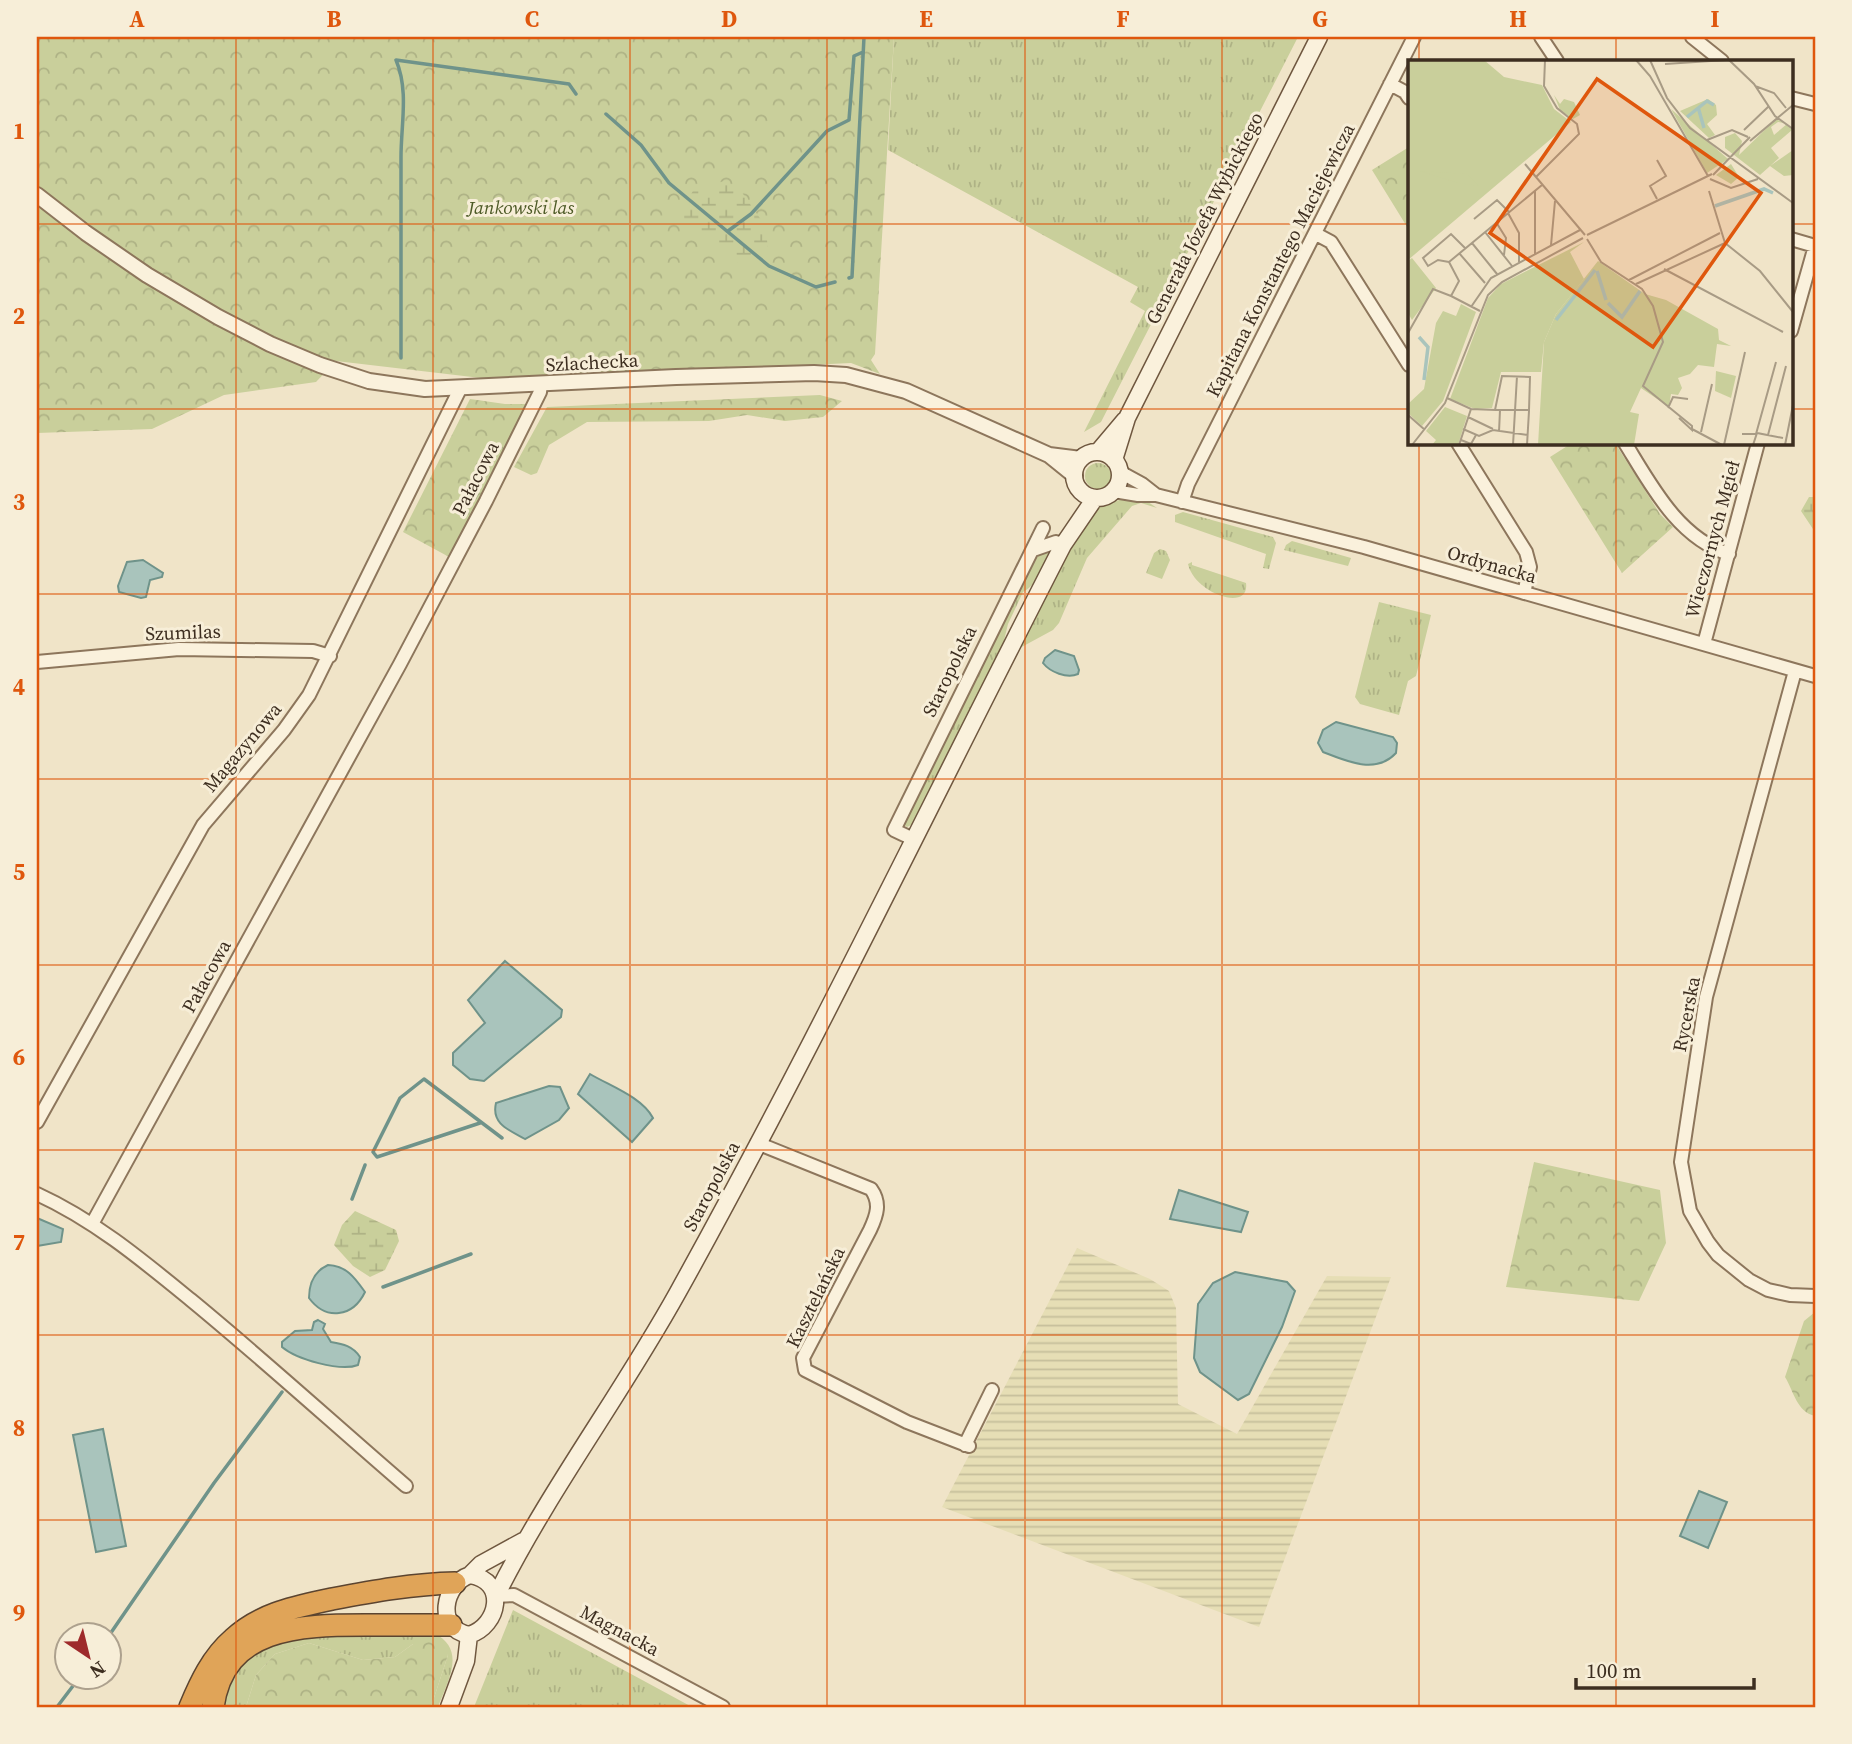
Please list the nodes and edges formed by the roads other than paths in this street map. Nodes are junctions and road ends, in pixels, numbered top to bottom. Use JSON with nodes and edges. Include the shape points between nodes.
{"nodes":[{"id":1,"x":1319,"y":37,"type":"edge"},
{"id":2,"x":1415,"y":37,"type":"edge"},
{"id":3,"x":1541,"y":37,"type":"edge"},
{"id":4,"x":1692,"y":37,"type":"edge"},
{"id":5,"x":1556,"y":60,"type":"edge"},
{"id":6,"x":1721,"y":60,"type":"edge"},
{"id":7,"x":1390,"y":84,"type":"junction"},
{"id":8,"x":1408,"y":96,"type":"edge"},
{"id":9,"x":1792,"y":97,"type":"edge"},
{"id":10,"x":1815,"y":104,"type":"edge"},
{"id":11,"x":37,"y":195,"type":"edge"},
{"id":12,"x":1316,"y":234,"type":"junction"},
{"id":13,"x":1792,"y":240,"type":"edge"},
{"id":14,"x":1815,"y":252,"type":"edge"},
{"id":15,"x":1792,"y":328,"type":"edge"},
{"id":16,"x":1408,"y":363,"type":"edge"},
{"id":17,"x":541,"y":384,"type":"junction"},
{"id":18,"x":461,"y":387,"type":"junction"},
{"id":19,"x":1127,"y":418,"type":"junction"},
{"id":20,"x":1459,"y":444,"type":"edge"},
{"id":21,"x":1626,"y":444,"type":"edge"},
{"id":22,"x":1758,"y":444,"type":"edge"},
{"id":23,"x":1098,"y":453,"type":"junction"},
{"id":24,"x":1049,"y":455,"type":"junction"},
{"id":25,"x":1082,"y":459,"type":"junction"},
{"id":26,"x":1117,"y":466,"type":"junction"},
{"id":27,"x":1083,"y":488,"type":"junction"},
{"id":28,"x":1114,"y":491,"type":"junction"},
{"id":29,"x":1156,"y":495,"type":"junction"},
{"id":30,"x":1182,"y":502,"type":"junction"},
{"id":31,"x":1043,"y":528,"type":"dead end"},
{"id":32,"x":1063,"y":545,"type":"junction"},
{"id":33,"x":1033,"y":551,"type":"junction"},
{"id":34,"x":1729,"y":554,"type":"junction"},
{"id":35,"x":1524,"y":593,"type":"junction"},
{"id":36,"x":1704,"y":645,"type":"junction"},
{"id":37,"x":330,"y":656,"type":"junction"},
{"id":38,"x":37,"y":662,"type":"edge"},
{"id":39,"x":1795,"y":671,"type":"junction"},
{"id":40,"x":1815,"y":676,"type":"edge"},
{"id":41,"x":913,"y":839,"type":"junction"},
{"id":42,"x":37,"y":1122,"type":"edge"},
{"id":43,"x":757,"y":1143,"type":"junction"},
{"id":44,"x":37,"y":1194,"type":"edge"},
{"id":45,"x":92,"y":1224,"type":"junction"},
{"id":46,"x":1815,"y":1296,"type":"edge"},
{"id":47,"x":992,"y":1390,"type":"dead end"},
{"id":48,"x":405,"y":1486,"type":"dead end"},
{"id":49,"x":523,"y":1541,"type":"junction"},
{"id":50,"x":463,"y":1579,"type":"junction"},
{"id":51,"x":496,"y":1595,"type":"junction"},
{"id":52,"x":460,"y":1630,"type":"junction"},
{"id":53,"x":190,"y":1707,"type":"edge"},
{"id":54,"x":213,"y":1707,"type":"edge"},
{"id":55,"x":449,"y":1707,"type":"edge"},
{"id":56,"x":723,"y":1707,"type":"edge"}],
"edges":[{"from":1,"to":19,"type":"main road","name":"Generała Józefa Wybickiego"},
{"from":2,"to":7,"type":"street","name":"Kapitana Konstantego Maciejewicza"},
{"from":3,"to":5,"type":"street"},
{"from":4,"to":6,"type":"street"},
{"from":7,"to":8,"type":"street"},
{"from":7,"to":12,"type":"street","name":"Kapitana Konstantego Maciejewicza"},
{"from":9,"to":10,"type":"street"},
{"from":11,"to":18,"type":"street","name":"Szlachecka","via":[[148,275],[270,344],[337,371],[392,386]]},
{"from":12,"to":16,"type":"street","via":[[1331,242]]},
{"from":12,"to":30,"type":"street","name":"Kapitana Konstantego Maciejewicza"},
{"from":13,"to":14,"type":"street"},
{"from":14,"to":15,"type":"street"},
{"from":17,"to":18,"type":"street","name":"Szlachecka"},
{"from":17,"to":24,"type":"street","name":"Szlachecka","via":[[846,375],[906,391]]},
{"from":17,"to":45,"type":"street","name":"Pałacowa","via":[[400,664]]},
{"from":18,"to":37,"type":"street","name":"Magazynowa"},
{"from":19,"to":23,"type":"main road","name":"Generała Józefa Wybickiego"},
{"from":19,"to":26,"type":"main road","name":"Generała Józefa Wybickiego"},
{"from":20,"to":35,"type":"street","via":[[1526,552],[1530,568]]},
{"from":21,"to":34,"type":"street","via":[[1678,521],[1713,549]]},
{"from":22,"to":34,"type":"street","name":"Wieczornych Mgieł"},
{"from":23,"to":25,"type":"main road"},
{"from":23,"to":26,"type":"main road","via":[[1110,456]]},
{"from":24,"to":25,"type":"street","name":"Szlachecka"},
{"from":24,"to":27,"type":"street","name":"Szlachecka"},
{"from":25,"to":27,"type":"main road"},
{"from":26,"to":28,"type":"main road","via":[[1120,479]]},
{"from":26,"to":29,"type":"street","name":"Ordynacka"},
{"from":27,"to":28,"type":"main road","via":[[1102,498]]},
{"from":27,"to":32,"type":"main road","name":"Staropolska"},
{"from":28,"to":29,"type":"street","name":"Ordynacka"},
{"from":29,"to":30,"type":"street","name":"Ordynacka"},
{"from":30,"to":35,"type":"street","name":"Ordynacka"},
{"from":31,"to":33,"type":"street","name":"Staropolska"},
{"from":32,"to":33,"type":"street","via":[[1056,542]]},
{"from":32,"to":41,"type":"main road","name":"Staropolska"},
{"from":33,"to":41,"type":"street","name":"Staropolska","via":[[894,830]]},
{"from":34,"to":36,"type":"street","name":"Wieczornych Mgieł"},
{"from":35,"to":36,"type":"street","name":"Ordynacka"},
{"from":36,"to":39,"type":"street","name":"Ordynacka"},
{"from":37,"to":38,"type":"street","name":"Szumilas","via":[[313,651],[179,649]]},
{"from":37,"to":42,"type":"street","name":"Magazynowa","via":[[284,730],[203,825]]},
{"from":39,"to":40,"type":"street","name":"Ordynacka"},
{"from":39,"to":46,"type":"street","name":"Rycerska","via":[[1706,997],[1681,1162],[1690,1212],[1718,1255],[1768,1290]]},
{"from":41,"to":43,"type":"main road","name":"Staropolska"},
{"from":43,"to":47,"type":"street","name":"Kasztelańska","via":[[871,1189],[878,1208],[803,1358],[805,1370],[907,1422],[967,1446]]},
{"from":43,"to":49,"type":"main road","name":"Staropolska","via":[[656,1329]]},
{"from":44,"to":45,"type":"street"},
{"from":45,"to":48,"type":"street","via":[[234,1336]]},
{"from":49,"to":50,"type":"main road","name":"Staropolska"},
{"from":49,"to":51,"type":"main road","name":"Staropolska"},
{"from":50,"to":51,"type":"main road","via":[[479,1577]]},
{"from":50,"to":52,"type":"main road","via":[[448,1598],[447,1609]]},
{"from":50,"to":53,"type":"highway","via":[[386,1588],[267,1616],[231,1640],[214,1660]]},
{"from":51,"to":52,"type":"main road","via":[[485,1625]]},
{"from":51,"to":56,"type":"street","name":"Magnacka","via":[[514,1595]]},
{"from":52,"to":54,"type":"highway","via":[[309,1626],[270,1634],[227,1667]]},
{"from":52,"to":55,"type":"main road","via":[[466,1661]]}]}
